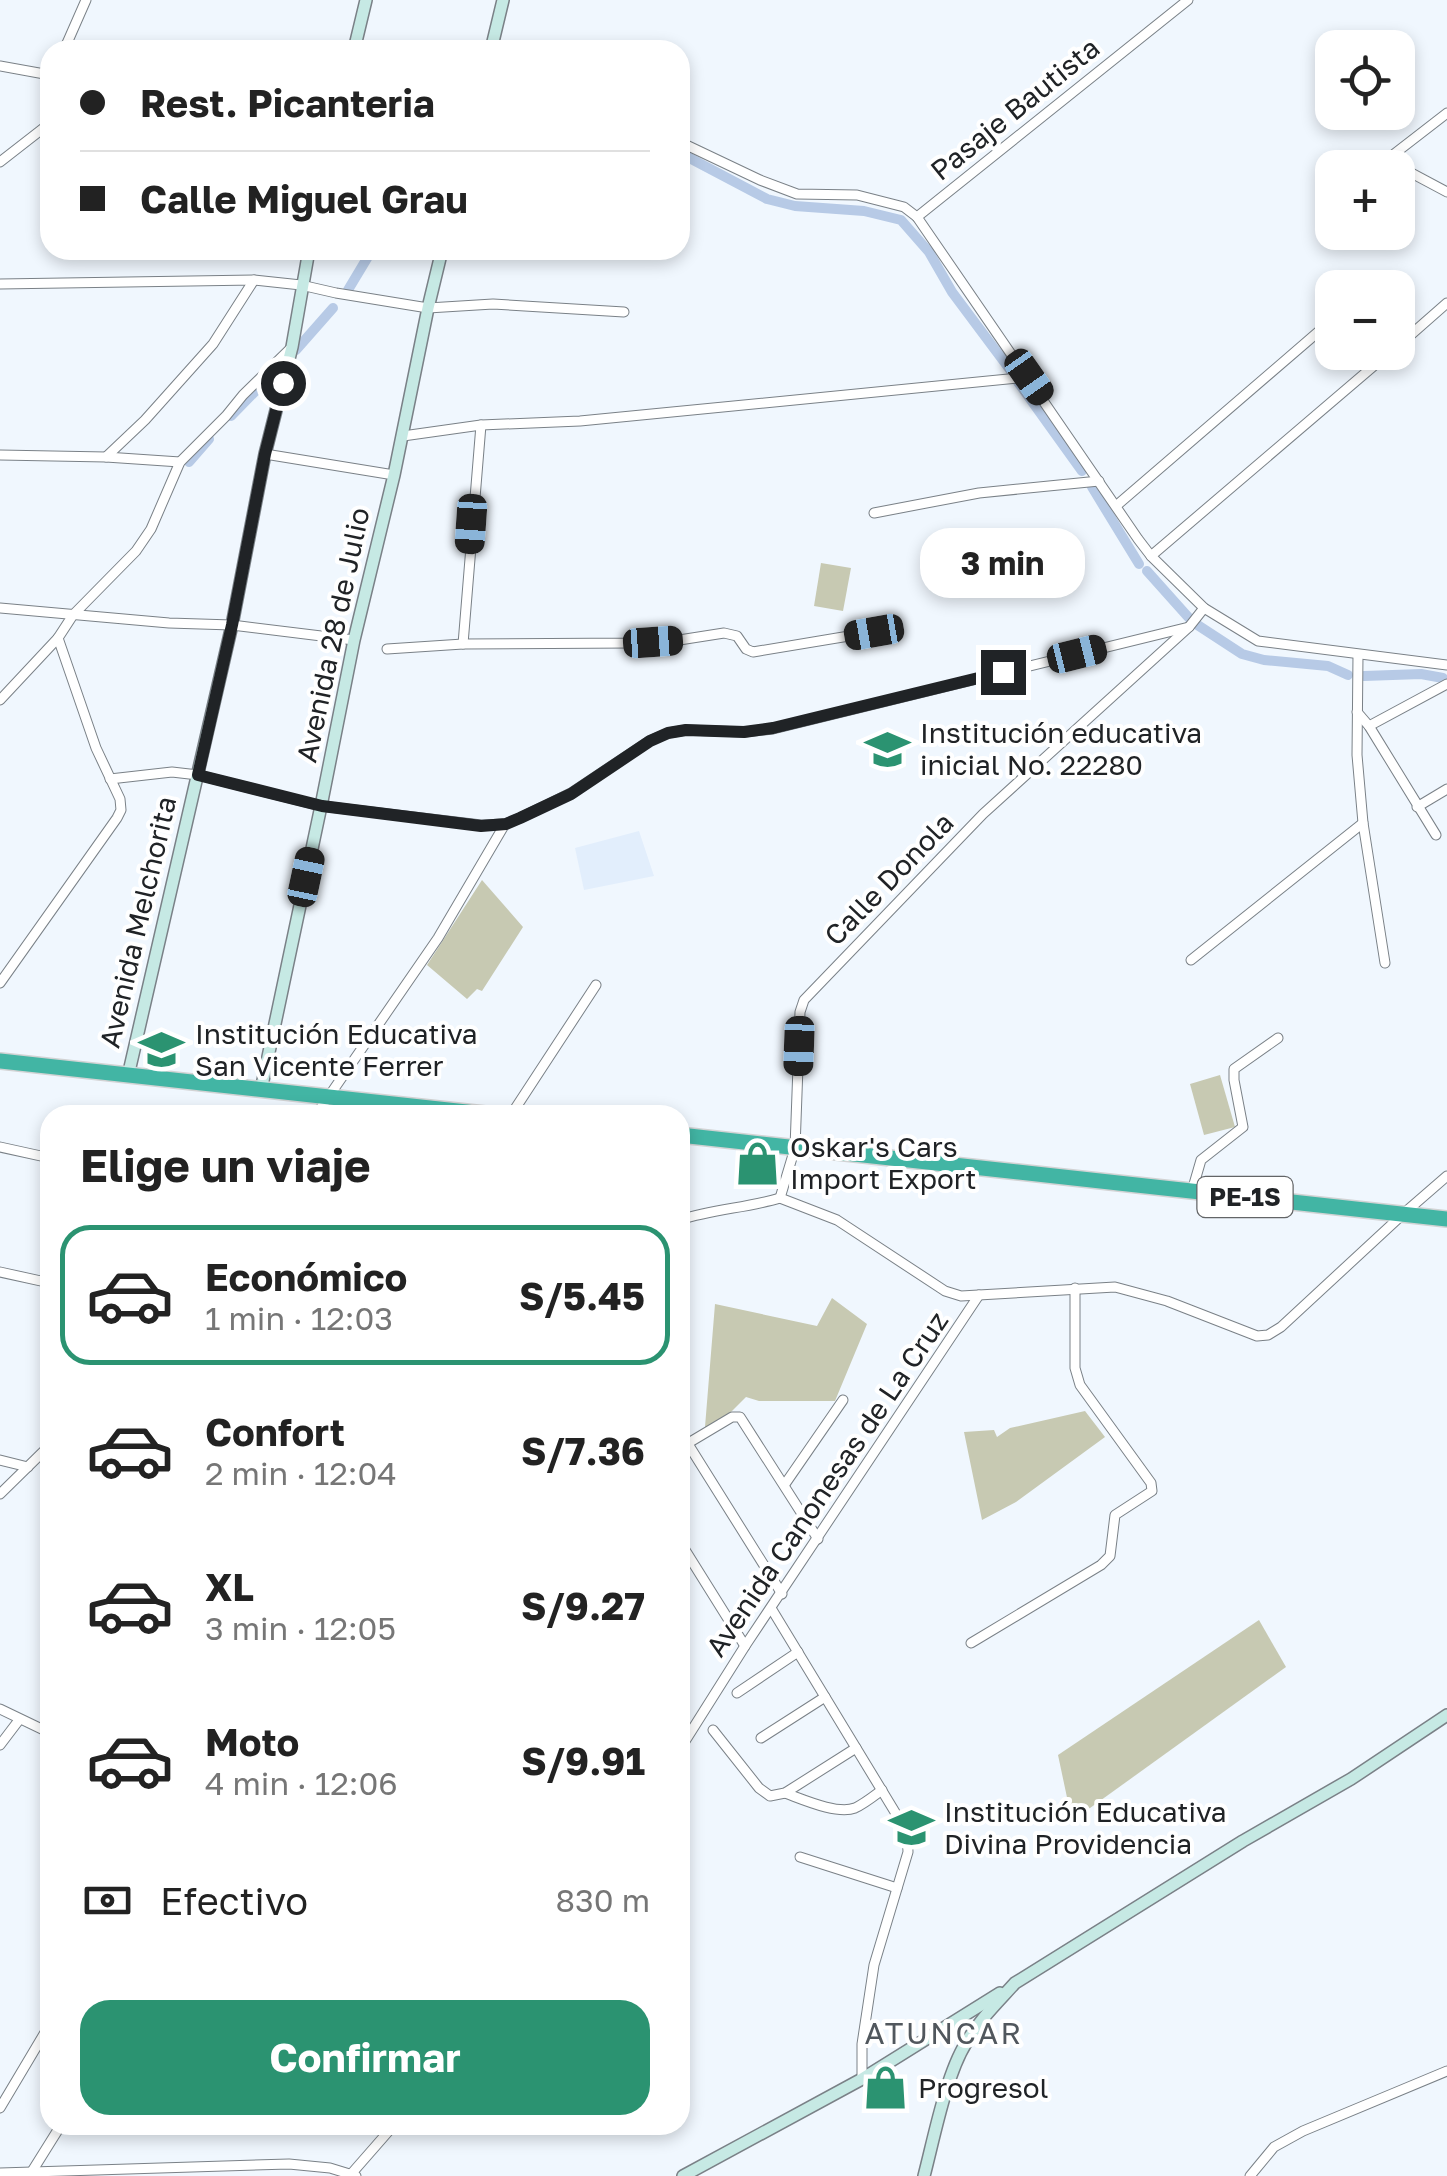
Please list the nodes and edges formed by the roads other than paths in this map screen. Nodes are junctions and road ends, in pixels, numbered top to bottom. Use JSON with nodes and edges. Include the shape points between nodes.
{"nodes":[{"id":1,"x":86,"y":0,"type":"edge"},
{"id":2,"x":366,"y":0,"type":"edge"},
{"id":3,"x":503,"y":0,"type":"edge"},
{"id":4,"x":1188,"y":0,"type":"edge"},
{"id":5,"x":68,"y":40,"type":"edge"},
{"id":6,"x":356,"y":40,"type":"edge"},
{"id":7,"x":493,"y":40,"type":"edge"},
{"id":8,"x":0,"y":66,"type":"edge"},
{"id":9,"x":40,"y":73,"type":"edge"},
{"id":10,"x":1445,"y":116,"type":"edge"},
{"id":11,"x":40,"y":131,"type":"edge"},
{"id":12,"x":690,"y":147,"type":"edge"},
{"id":13,"x":1400,"y":150,"type":"edge"},
{"id":14,"x":0,"y":162,"type":"edge"},
{"id":15,"x":1415,"y":175,"type":"edge"},
{"id":16,"x":1447,"y":192,"type":"edge"},
{"id":17,"x":917,"y":216,"type":"junction"},
{"id":18,"x":307,"y":260,"type":"edge"},
{"id":19,"x":440,"y":260,"type":"edge"},
{"id":20,"x":254,"y":280,"type":"junction"},
{"id":21,"x":0,"y":284,"type":"edge"},
{"id":22,"x":302,"y":285,"type":"junction"},
{"id":23,"x":1447,"y":303,"type":"edge"},
{"id":24,"x":428,"y":308,"type":"junction"},
{"id":25,"x":624,"y":312,"type":"dead end"},
{"id":26,"x":1415,"y":330,"type":"edge"},
{"id":27,"x":1315,"y":335,"type":"edge"},
{"id":28,"x":292,"y":347,"type":"junction"},
{"id":29,"x":1369,"y":370,"type":"edge"},
{"id":30,"x":1029,"y":377,"type":"junction"},
{"id":31,"x":481,"y":425,"type":"junction"},
{"id":32,"x":403,"y":436,"type":"junction"},
{"id":33,"x":265,"y":454,"type":"junction"},
{"id":34,"x":0,"y":456,"type":"edge"},
{"id":35,"x":106,"y":456,"type":"junction"},
{"id":36,"x":180,"y":462,"type":"junction"},
{"id":37,"x":394,"y":475,"type":"junction"},
{"id":38,"x":1100,"y":481,"type":"junction"},
{"id":39,"x":1116,"y":506,"type":"junction"},
{"id":40,"x":874,"y":513,"type":"dead end"},
{"id":41,"x":1151,"y":556,"type":"junction"},
{"id":42,"x":0,"y":608,"type":"edge"},
{"id":43,"x":1204,"y":608,"type":"junction"},
{"id":44,"x":72,"y":615,"type":"junction"},
{"id":45,"x":232,"y":625,"type":"junction"},
{"id":46,"x":1189,"y":627,"type":"junction"},
{"id":47,"x":874,"y":632,"type":"dead end"},
{"id":48,"x":58,"y":638,"type":"junction"},
{"id":49,"x":354,"y":640,"type":"junction"},
{"id":50,"x":462,"y":644,"type":"junction"},
{"id":51,"x":387,"y":649,"type":"dead end"},
{"id":52,"x":1358,"y":655,"type":"junction"},
{"id":53,"x":1447,"y":665,"type":"edge"},
{"id":54,"x":1447,"y":684,"type":"edge"},
{"id":55,"x":0,"y":700,"type":"edge"},
{"id":56,"x":1357,"y":712,"type":"junction"},
{"id":57,"x":1369,"y":726,"type":"junction"},
{"id":58,"x":198,"y":775,"type":"junction"},
{"id":59,"x":110,"y":779,"type":"junction"},
{"id":60,"x":1447,"y":789,"type":"edge"},
{"id":61,"x":322,"y":806,"type":"junction"},
{"id":62,"x":1418,"y":807,"type":"junction"},
{"id":63,"x":506,"y":824,"type":"junction"},
{"id":64,"x":1362,"y":824,"type":"junction"},
{"id":65,"x":1436,"y":835,"type":"dead end"},
{"id":66,"x":1190,"y":960,"type":"dead end"},
{"id":67,"x":1385,"y":964,"type":"dead end"},
{"id":68,"x":0,"y":983,"type":"edge"},
{"id":69,"x":596,"y":984,"type":"dead end"},
{"id":70,"x":1278,"y":1038,"type":"dead end"},
{"id":71,"x":0,"y":1062,"type":"edge"},
{"id":72,"x":128,"y":1076,"type":"junction"},
{"id":73,"x":260,"y":1090,"type":"junction"},
{"id":74,"x":328,"y":1097,"type":"junction"},
{"id":75,"x":323,"y":1105,"type":"edge"},
{"id":76,"x":402,"y":1105,"type":"edge"},
{"id":77,"x":517,"y":1105,"type":"edge"},
{"id":78,"x":690,"y":1136,"type":"edge"},
{"id":79,"x":0,"y":1147,"type":"edge"},
{"id":80,"x":795,"y":1148,"type":"junction"},
{"id":81,"x":40,"y":1156,"type":"edge"},
{"id":82,"x":1447,"y":1176,"type":"edge"},
{"id":83,"x":1192,"y":1191,"type":"junction"},
{"id":84,"x":780,"y":1198,"type":"junction"},
{"id":85,"x":1402,"y":1215,"type":"junction"},
{"id":86,"x":690,"y":1216,"type":"edge"},
{"id":87,"x":1447,"y":1219,"type":"edge"},
{"id":88,"x":0,"y":1272,"type":"edge"},
{"id":89,"x":40,"y":1281,"type":"edge"},
{"id":90,"x":1074,"y":1288,"type":"junction"},
{"id":91,"x":979,"y":1295,"type":"junction"},
{"id":92,"x":843,"y":1400,"type":"dead end"},
{"id":93,"x":690,"y":1442,"type":"edge"},
{"id":94,"x":40,"y":1455,"type":"edge"},
{"id":95,"x":690,"y":1455,"type":"edge"},
{"id":96,"x":0,"y":1460,"type":"edge"},
{"id":97,"x":28,"y":1468,"type":"junction"},
{"id":98,"x":785,"y":1484,"type":"junction"},
{"id":99,"x":0,"y":1494,"type":"edge"},
{"id":100,"x":818,"y":1539,"type":"junction"},
{"id":101,"x":690,"y":1558,"type":"edge"},
{"id":102,"x":782,"y":1594,"type":"junction"},
{"id":103,"x":771,"y":1608,"type":"junction"},
{"id":104,"x":972,"y":1644,"type":"dead end"},
{"id":105,"x":746,"y":1646,"type":"junction"},
{"id":106,"x":798,"y":1652,"type":"junction"},
{"id":107,"x":737,"y":1693,"type":"dead end"},
{"id":108,"x":825,"y":1697,"type":"junction"},
{"id":109,"x":0,"y":1709,"type":"edge"},
{"id":110,"x":1447,"y":1715,"type":"edge"},
{"id":111,"x":19,"y":1720,"type":"junction"},
{"id":112,"x":40,"y":1729,"type":"edge"},
{"id":113,"x":713,"y":1730,"type":"dead end"},
{"id":114,"x":690,"y":1733,"type":"edge"},
{"id":115,"x":761,"y":1738,"type":"dead end"},
{"id":116,"x":0,"y":1745,"type":"edge"},
{"id":117,"x":856,"y":1748,"type":"junction"},
{"id":118,"x":882,"y":1790,"type":"junction"},
{"id":119,"x":785,"y":1793,"type":"junction"},
{"id":120,"x":800,"y":1857,"type":"dead end"},
{"id":121,"x":897,"y":1888,"type":"junction"},
{"id":122,"x":1015,"y":1983,"type":"junction"},
{"id":123,"x":939,"y":2031,"type":"junction"},
{"id":124,"x":40,"y":2041,"type":"edge"},
{"id":125,"x":960,"y":2052,"type":"junction"},
{"id":126,"x":1447,"y":2071,"type":"edge"},
{"id":127,"x":862,"y":2079,"type":"junction"},
{"id":128,"x":0,"y":2108,"type":"edge"},
{"id":129,"x":55,"y":2135,"type":"edge"},
{"id":130,"x":386,"y":2135,"type":"edge"},
{"id":131,"x":0,"y":2173,"type":"edge"},
{"id":132,"x":31,"y":2173,"type":"junction"},
{"id":133,"x":354,"y":2175,"type":"edge"},
{"id":134,"x":684,"y":2176,"type":"edge"},
{"id":135,"x":924,"y":2176,"type":"edge"},
{"id":136,"x":1250,"y":2176,"type":"edge"}],
"edges":[{"from":1,"to":5,"type":"street"},
{"from":2,"to":6,"type":"main road"},
{"from":3,"to":7,"type":"main road"},
{"from":4,"to":17,"type":"street","name":"Pasaje Bautista"},
{"from":8,"to":9,"type":"street"},
{"from":10,"to":13,"type":"street"},
{"from":11,"to":14,"type":"street"},
{"from":12,"to":17,"type":"street","via":[[797,194],[857,195],[904,206]]},
{"from":15,"to":16,"type":"street"},
{"from":17,"to":30,"type":"street"},
{"from":18,"to":22,"type":"main road","name":"Avenida Melchorita"},
{"from":19,"to":24,"type":"main road","name":"Avenida 28 de Julio"},
{"from":20,"to":21,"type":"street"},
{"from":20,"to":22,"type":"street"},
{"from":20,"to":35,"type":"street","via":[[213,344]]},
{"from":22,"to":24,"type":"street"},
{"from":22,"to":28,"type":"main road","name":"Avenida Melchorita"},
{"from":23,"to":26,"type":"street"},
{"from":24,"to":25,"type":"street","via":[[493,304]]},
{"from":24,"to":32,"type":"main road","name":"Avenida 28 de Julio"},
{"from":27,"to":39,"type":"street"},
{"from":28,"to":33,"type":"main road","name":"Avenida Melchorita"},
{"from":28,"to":36,"type":"street"},
{"from":29,"to":41,"type":"street"},
{"from":30,"to":31,"type":"street"},
{"from":30,"to":38,"type":"street"},
{"from":31,"to":32,"type":"street"},
{"from":31,"to":50,"type":"street"},
{"from":32,"to":37,"type":"main road","name":"Avenida 28 de Julio"},
{"from":33,"to":37,"type":"street"},
{"from":33,"to":45,"type":"main road","name":"Avenida Melchorita"},
{"from":34,"to":35,"type":"street"},
{"from":35,"to":36,"type":"street"},
{"from":36,"to":44,"type":"street","via":[[136,551]]},
{"from":37,"to":49,"type":"main road","name":"Avenida 28 de Julio"},
{"from":38,"to":39,"type":"street"},
{"from":38,"to":40,"type":"street"},
{"from":39,"to":41,"type":"street"},
{"from":41,"to":43,"type":"street"},
{"from":42,"to":44,"type":"street"},
{"from":43,"to":46,"type":"street","name":"Calle Donola"},
{"from":43,"to":52,"type":"street","via":[[1258,641]]},
{"from":44,"to":45,"type":"street"},
{"from":44,"to":48,"type":"street"},
{"from":45,"to":49,"type":"street"},
{"from":45,"to":58,"type":"main road","name":"Avenida Melchorita"},
{"from":46,"to":63,"type":"street","via":[[773,728],[668,733],[571,794]]},
{"from":46,"to":80,"type":"street","name":"Calle Donola","via":[[983,814],[804,1000]]},
{"from":47,"to":50,"type":"street","via":[[753,652],[724,633],[633,644]]},
{"from":48,"to":55,"type":"street"},
{"from":48,"to":59,"type":"street"},
{"from":49,"to":61,"type":"main road","name":"Avenida 28 de Julio"},
{"from":50,"to":51,"type":"street"},
{"from":52,"to":53,"type":"street"},
{"from":52,"to":56,"type":"street"},
{"from":54,"to":57,"type":"street"},
{"from":56,"to":57,"type":"street"},
{"from":56,"to":64,"type":"street"},
{"from":57,"to":62,"type":"street"},
{"from":58,"to":59,"type":"street"},
{"from":58,"to":61,"type":"street"},
{"from":58,"to":72,"type":"main road","name":"Avenida Melchorita"},
{"from":59,"to":68,"type":"street","via":[[120,799],[117,818]]},
{"from":60,"to":62,"type":"street"},
{"from":61,"to":63,"type":"street"},
{"from":61,"to":73,"type":"main road","name":"Avenida 28 de Julio"},
{"from":62,"to":65,"type":"street"},
{"from":63,"to":74,"type":"street","via":[[438,938]]},
{"from":64,"to":66,"type":"street"},
{"from":64,"to":67,"type":"street"},
{"from":69,"to":77,"type":"street"},
{"from":70,"to":83,"type":"street","via":[[1234,1070],[1243,1127],[1201,1160]]},
{"from":71,"to":72,"type":"highway"},
{"from":72,"to":73,"type":"highway"},
{"from":73,"to":74,"type":"highway"},
{"from":74,"to":75,"type":"street"},
{"from":74,"to":76,"type":"highway"},
{"from":78,"to":80,"type":"highway","number":"PE-1S"},
{"from":79,"to":81,"type":"street"},
{"from":80,"to":83,"type":"highway","number":"PE-1S"},
{"from":80,"to":84,"type":"street","name":"Calle Donola"},
{"from":82,"to":85,"type":"street"},
{"from":83,"to":85,"type":"highway","number":"PE-1S"},
{"from":84,"to":86,"type":"street"},
{"from":84,"to":91,"type":"street","via":[[837,1220],[945,1291]]},
{"from":85,"to":87,"type":"highway","number":"PE-1S"},
{"from":85,"to":90,"type":"street","via":[[1268,1335],[1116,1287]]},
{"from":88,"to":89,"type":"street"},
{"from":90,"to":91,"type":"street"},
{"from":90,"to":104,"type":"street","via":[[1080,1385],[1152,1491],[1115,1515],[1107,1560]]},
{"from":91,"to":100,"type":"street","name":"Avenida Canonesas de La Cruz"},
{"from":92,"to":98,"type":"street"},
{"from":93,"to":98,"type":"street","via":[[740,1417]]},
{"from":94,"to":97,"type":"street"},
{"from":95,"to":102,"type":"street"},
{"from":96,"to":97,"type":"street"},
{"from":97,"to":99,"type":"street"},
{"from":98,"to":100,"type":"street"},
{"from":100,"to":102,"type":"street","name":"Avenida Canonesas de La Cruz"},
{"from":101,"to":105,"type":"street"},
{"from":102,"to":103,"type":"street","name":"Avenida Canonesas de La Cruz"},
{"from":103,"to":105,"type":"street","name":"Avenida Canonesas de La Cruz"},
{"from":103,"to":106,"type":"street"},
{"from":105,"to":114,"type":"street","name":"Avenida Canonesas de La Cruz"},
{"from":106,"to":107,"type":"street"},
{"from":106,"to":108,"type":"street"},
{"from":108,"to":115,"type":"street"},
{"from":108,"to":117,"type":"street"},
{"from":109,"to":111,"type":"street"},
{"from":110,"to":122,"type":"main road"},
{"from":111,"to":112,"type":"street"},
{"from":111,"to":116,"type":"street"},
{"from":113,"to":119,"type":"street","via":[[765,1794]]},
{"from":117,"to":118,"type":"street"},
{"from":117,"to":119,"type":"street"},
{"from":118,"to":119,"type":"street","via":[[847,1810]]},
{"from":118,"to":121,"type":"street","via":[[909,1842]]},
{"from":120,"to":121,"type":"street"},
{"from":121,"to":127,"type":"street","via":[[874,1965]]},
{"from":122,"to":123,"type":"main road"},
{"from":122,"to":125,"type":"main road"},
{"from":123,"to":125,"type":"main road","via":[[954,2038]]},
{"from":123,"to":127,"type":"main road"},
{"from":124,"to":128,"type":"street"},
{"from":125,"to":135,"type":"main road"},
{"from":126,"to":136,"type":"street","via":[[1303,2131],[1274,2147]]},
{"from":127,"to":134,"type":"main road"},
{"from":129,"to":132,"type":"street"},
{"from":130,"to":133,"type":"street"},
{"from":131,"to":132,"type":"street"},
{"from":132,"to":133,"type":"street","via":[[289,2164]]}]}
